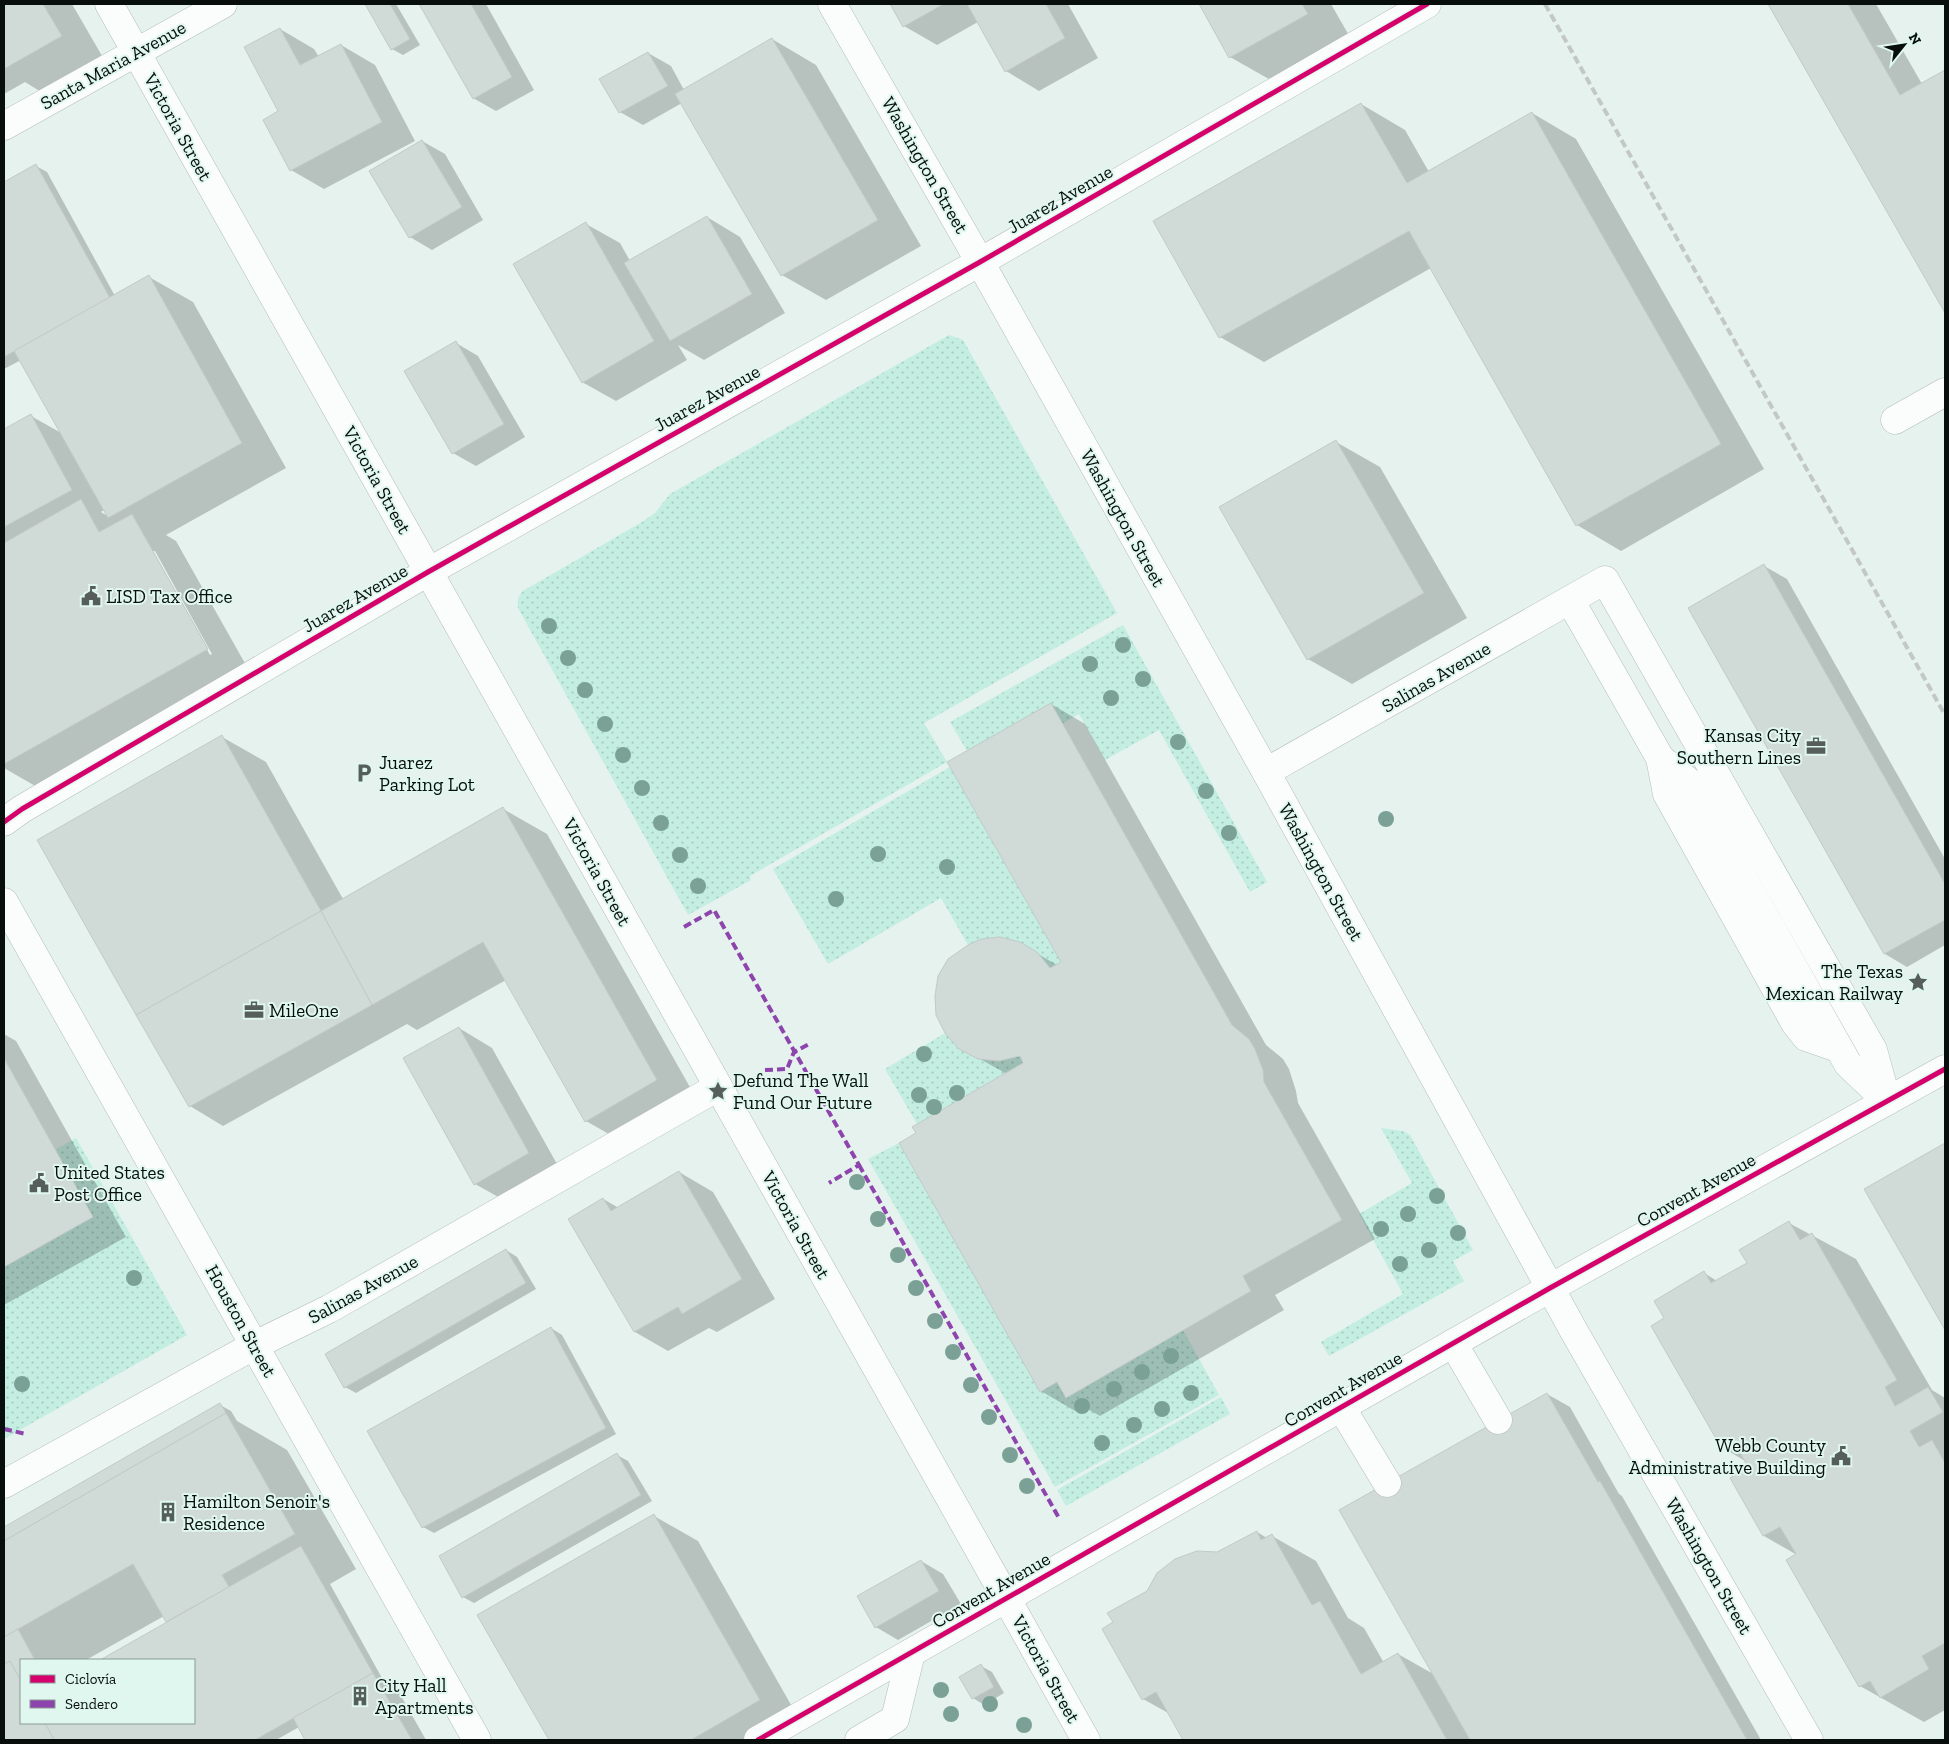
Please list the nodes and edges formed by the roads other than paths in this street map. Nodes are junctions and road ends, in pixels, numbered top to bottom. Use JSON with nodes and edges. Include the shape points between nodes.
{"nodes":[{"id":1,"x":109,"y":4,"type":"edge"},
{"id":2,"x":222,"y":4,"type":"edge"},
{"id":3,"x":832,"y":4,"type":"edge"},
{"id":4,"x":1427,"y":4,"type":"edge"},
{"id":5,"x":136,"y":53,"type":"junction"},
{"id":6,"x":4,"y":126,"type":"edge"},
{"id":7,"x":980,"y":262,"type":"junction"},
{"id":8,"x":1945,"y":392,"type":"edge"},
{"id":9,"x":1895,"y":420,"type":"dead end"},
{"id":10,"x":428,"y":572,"type":"junction"},
{"id":11,"x":1570,"y":600,"type":"junction"},
{"id":12,"x":1266,"y":772,"type":"junction"},
{"id":13,"x":4,"y":822,"type":"edge"},
{"id":14,"x":4,"y":902,"type":"edge"},
{"id":15,"x":1945,"y":1069,"type":"edge"},
{"id":16,"x":718,"y":1087,"type":"junction"},
{"id":17,"x":1888,"y":1101,"type":"junction"},
{"id":18,"x":1550,"y":1288,"type":"junction"},
{"id":19,"x":1453,"y":1343,"type":"junction"},
{"id":20,"x":254,"y":1345,"type":"junction"},
{"id":21,"x":1342,"y":1407,"type":"junction"},
{"id":22,"x":1498,"y":1420,"type":"dead end"},
{"id":23,"x":1387,"y":1483,"type":"dead end"},
{"id":24,"x":4,"y":1484,"type":"edge"},
{"id":25,"x":1007,"y":1599,"type":"junction"},
{"id":26,"x":911,"y":1653,"type":"junction"},
{"id":27,"x":477,"y":1740,"type":"edge"},
{"id":28,"x":758,"y":1740,"type":"edge"},
{"id":29,"x":859,"y":1740,"type":"edge"},
{"id":30,"x":1086,"y":1740,"type":"edge"},
{"id":31,"x":1809,"y":1740,"type":"edge"}],
"edges":[{"from":1,"to":5,"type":"main road","name":"Victoria Street"},
{"from":2,"to":5,"type":"main road","name":"Santa Maria Avenue"},
{"from":3,"to":7,"type":"main road","name":"Washington Street"},
{"from":4,"to":7,"type":"main road","name":"Juarez Avenue"},
{"from":5,"to":6,"type":"main road","name":"Santa Maria Avenue"},
{"from":5,"to":10,"type":"main road","name":"Victoria Street"},
{"from":7,"to":10,"type":"main road","name":"Juarez Avenue"},
{"from":7,"to":12,"type":"main road","name":"Washington Street"},
{"from":8,"to":9,"type":"main road"},
{"from":10,"to":13,"type":"main road","name":"Juarez Avenue"},
{"from":10,"to":16,"type":"main road","name":"Victoria Street"},
{"from":11,"to":12,"type":"main road","name":"Salinas Avenue"},
{"from":11,"to":17,"type":"main road","via":[[1660,758],[1688,782],[1848,1064]]},
{"from":11,"to":17,"type":"main road","name":"Salinas Avenue","via":[[1605,580],[1873,1050]]},
{"from":12,"to":18,"type":"main road","name":"Washington Street"},
{"from":14,"to":20,"type":"main road","name":"Houston Street"},
{"from":15,"to":17,"type":"main road","name":"Convent Avenue"},
{"from":16,"to":20,"type":"main road","name":"Salinas Avenue","via":[[328,1309]]},
{"from":16,"to":25,"type":"main road","name":"Victoria Street"},
{"from":17,"to":18,"type":"main road","name":"Convent Avenue"},
{"from":18,"to":19,"type":"main road","name":"Convent Avenue"},
{"from":18,"to":31,"type":"main road","name":"Washington Street"},
{"from":19,"to":21,"type":"main road","name":"Convent Avenue"},
{"from":19,"to":22,"type":"main road"},
{"from":20,"to":24,"type":"main road","name":"Salinas Avenue"},
{"from":20,"to":27,"type":"main road","name":"Houston Street"},
{"from":21,"to":23,"type":"main road"},
{"from":21,"to":25,"type":"main road","name":"Convent Avenue"},
{"from":25,"to":26,"type":"main road","name":"Convent Avenue"},
{"from":25,"to":30,"type":"main road","name":"Victoria Street"},
{"from":26,"to":28,"type":"main road","name":"Convent Avenue"},
{"from":26,"to":29,"type":"main road","via":[[895,1720]]}]}
